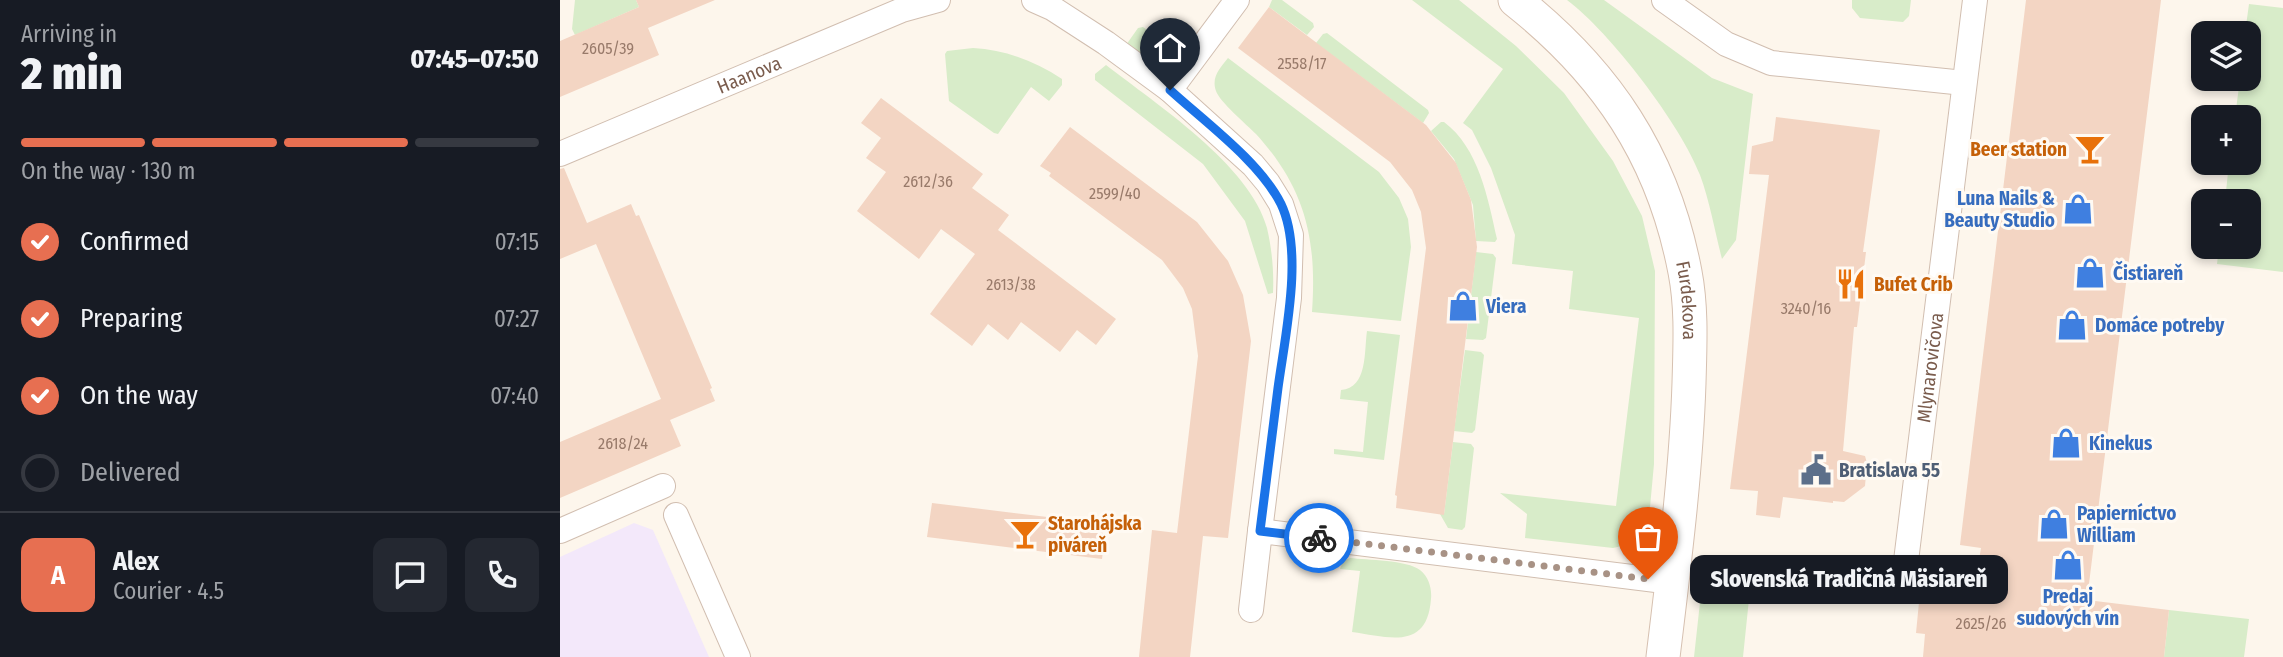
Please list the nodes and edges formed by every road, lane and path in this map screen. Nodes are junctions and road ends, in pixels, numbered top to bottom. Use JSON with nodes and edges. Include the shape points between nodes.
{"nodes":[{"id":1,"x":938,"y":0,"type":"edge"},
{"id":2,"x":1034,"y":0,"type":"edge"},
{"id":3,"x":1237,"y":0,"type":"edge"},
{"id":4,"x":1516,"y":0,"type":"edge"},
{"id":5,"x":1664,"y":0,"type":"edge"},
{"id":6,"x":1975,"y":0,"type":"edge"},
{"id":7,"x":1964,"y":83,"type":"junction"},
{"id":8,"x":1170,"y":90,"type":"junction"},
{"id":9,"x":560,"y":154,"type":"edge"},
{"id":10,"x":663,"y":486,"type":"dead end"},
{"id":11,"x":676,"y":514,"type":"dead end"},
{"id":12,"x":1261,"y":522,"type":"junction"},
{"id":13,"x":560,"y":531,"type":"edge"},
{"id":14,"x":1905,"y":569,"type":"dead end"},
{"id":15,"x":1672,"y":582,"type":"junction"},
{"id":16,"x":1251,"y":610,"type":"dead end"},
{"id":17,"x":738,"y":657,"type":"edge"},
{"id":18,"x":1663,"y":657,"type":"edge"}],
"edges":[{"from":1,"to":9,"type":"street","name":"Haanova","via":[[902,10]]},
{"from":2,"to":8,"type":"street","via":[[1107,43]]},
{"from":3,"to":8,"type":"street"},
{"from":4,"to":15,"type":"street","name":"Furdekova","via":[[1585,63],[1629,120],[1674,227],[1686,274],[1690,322],[1688,415]]},
{"from":5,"to":7,"type":"street","via":[[1726,44],[1771,63]]},
{"from":6,"to":7,"type":"street","name":"Mlynarovičova"},
{"from":7,"to":14,"type":"street","name":"Mlynarovičova"},
{"from":8,"to":12,"type":"street","via":[[1253,165],[1276,196],[1290,228],[1289,298]]},
{"from":10,"to":13,"type":"street"},
{"from":11,"to":17,"type":"street"},
{"from":12,"to":15,"type":"street"},
{"from":12,"to":16,"type":"street"},
{"from":15,"to":18,"type":"street","name":"Furdekova"}]}
